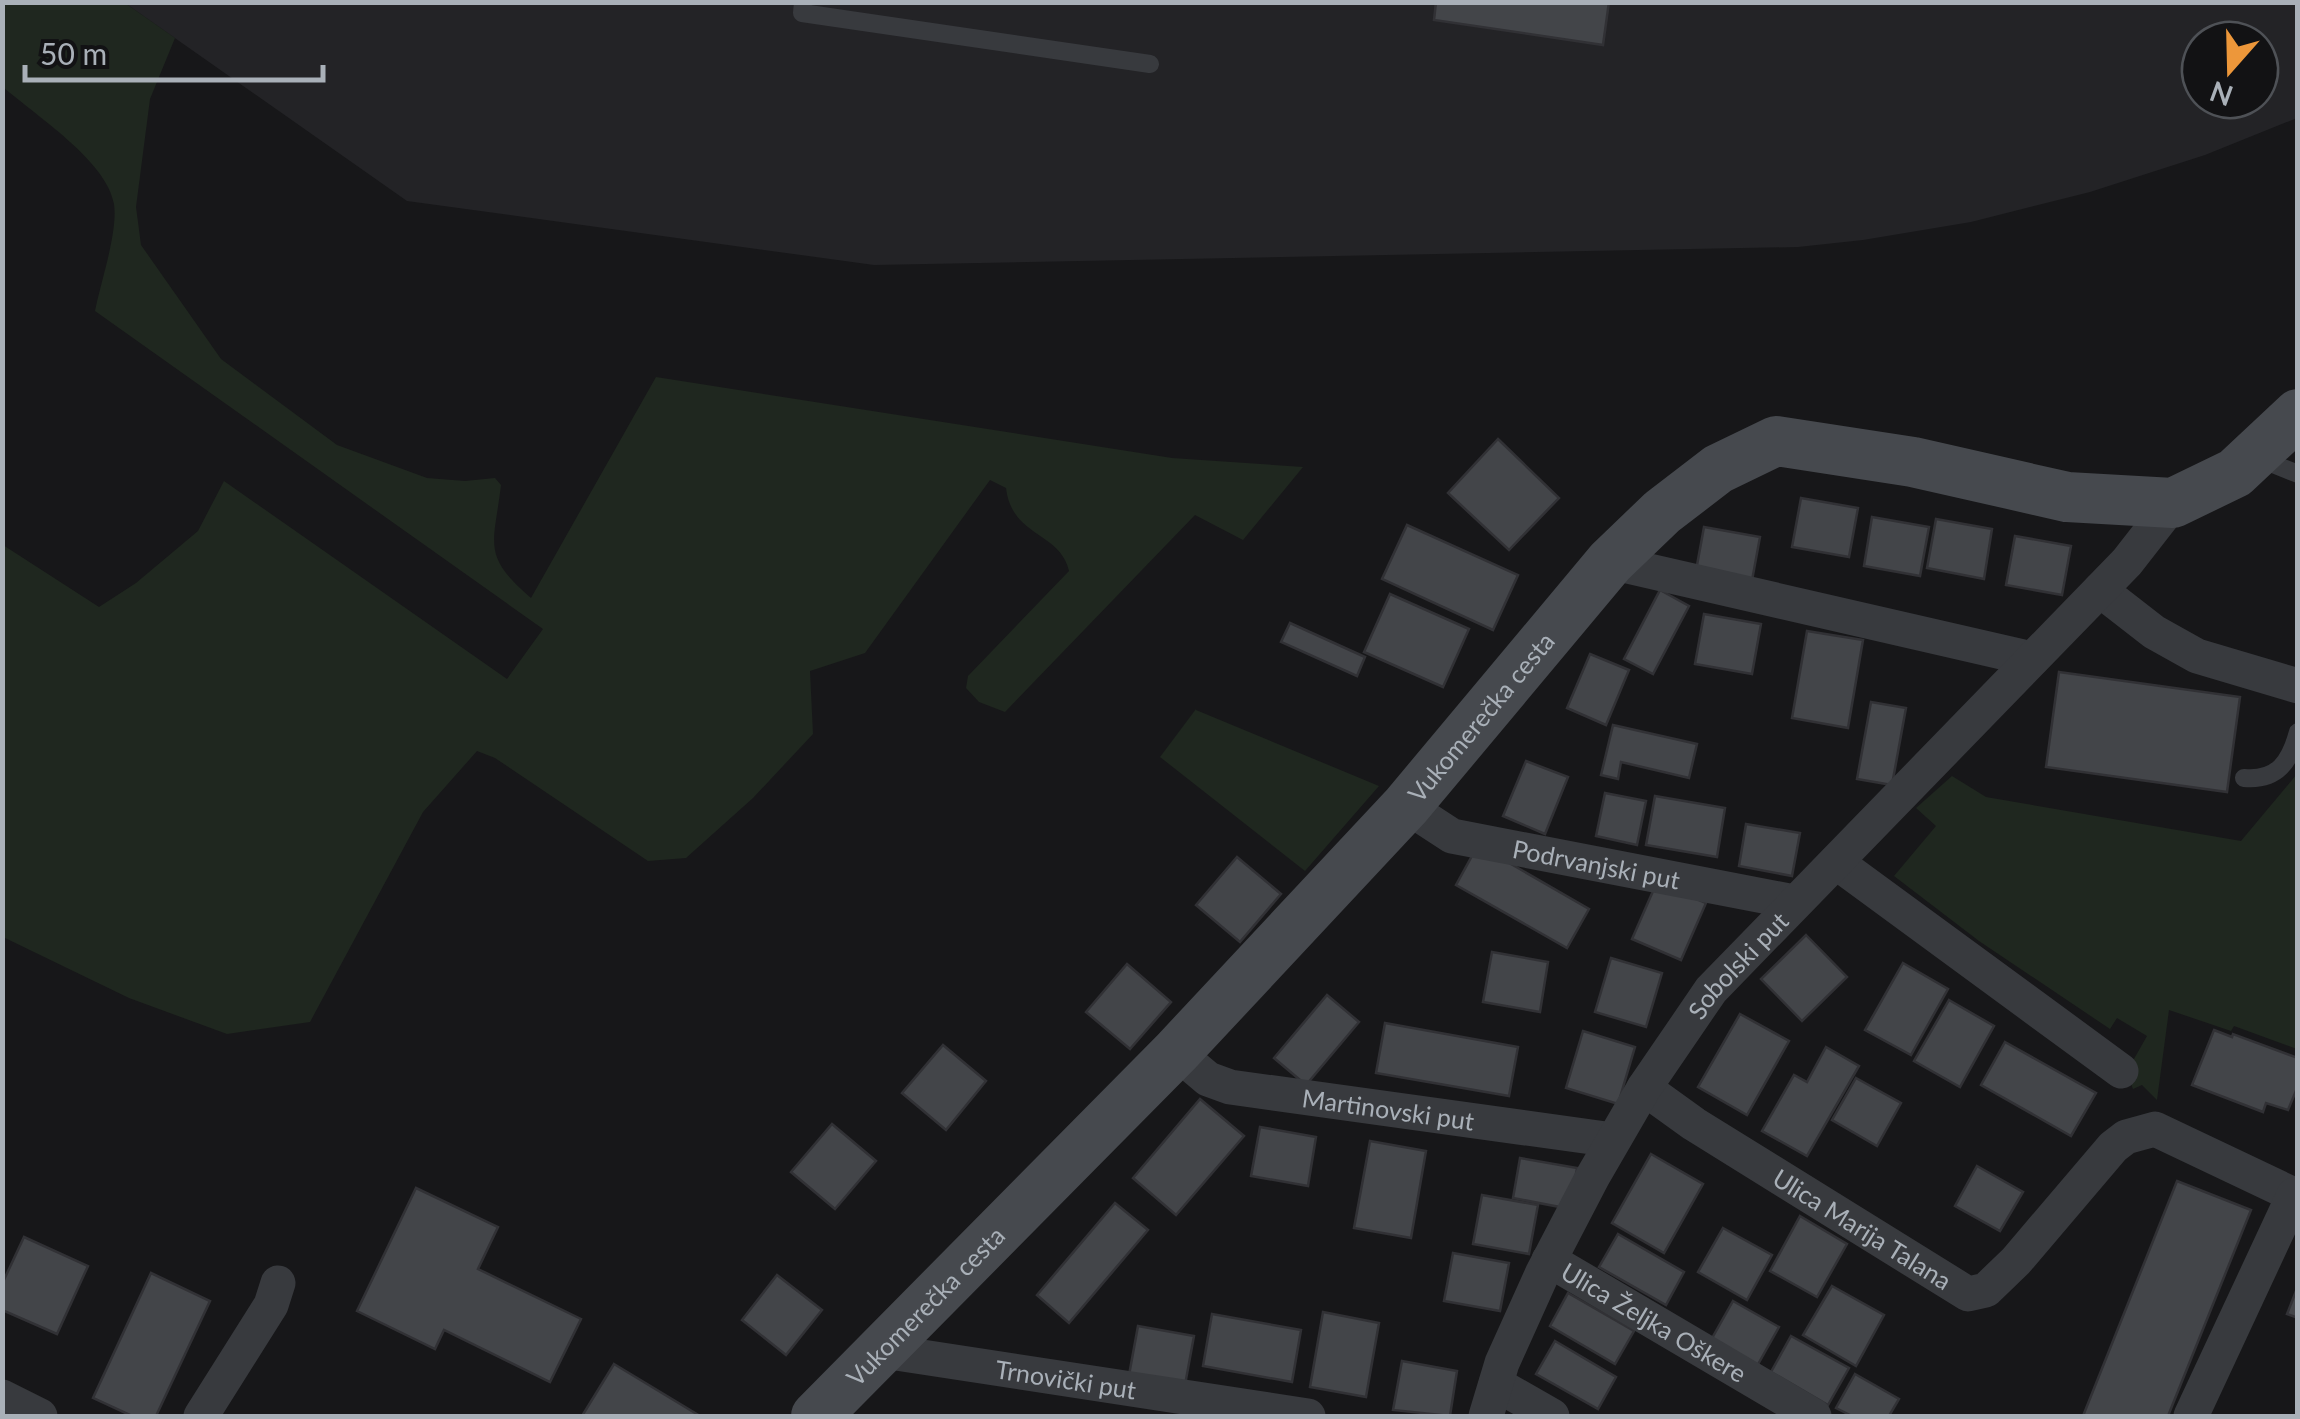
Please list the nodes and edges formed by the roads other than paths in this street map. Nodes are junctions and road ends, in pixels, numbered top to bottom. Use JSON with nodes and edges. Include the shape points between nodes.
{"nodes":[{"id":1,"x":803,"y":2,"type":"edge"},
{"id":2,"x":1150,"y":64,"type":"dead end"},
{"id":3,"x":2298,"y":414,"type":"edge"},
{"id":4,"x":2275,"y":465,"type":"edge"},
{"id":5,"x":2173,"y":503,"type":"junction"},
{"id":6,"x":1610,"y":562,"type":"junction"},
{"id":7,"x":2100,"y":590,"type":"junction"},
{"id":8,"x":2032,"y":659,"type":"junction"},
{"id":9,"x":2298,"y":686,"type":"edge"},
{"id":10,"x":2298,"y":732,"type":"edge"},
{"id":11,"x":2244,"y":778,"type":"dead end"},
{"id":12,"x":1406,"y":806,"type":"junction"},
{"id":13,"x":1836,"y":862,"type":"junction"},
{"id":14,"x":1794,"y":902,"type":"junction"},
{"id":15,"x":1176,"y":1052,"type":"junction"},
{"id":16,"x":2120,"y":1070,"type":"dead end"},
{"id":17,"x":1644,"y":1088,"type":"junction"},
{"id":18,"x":1612,"y":1140,"type":"junction"},
{"id":19,"x":2296,"y":1196,"type":"edge"},
{"id":20,"x":1549,"y":1260,"type":"junction"},
{"id":21,"x":278,"y":1283,"type":"dead end"},
{"id":22,"x":883,"y":1351,"type":"junction"},
{"id":23,"x":2,"y":1397,"type":"edge"},
{"id":24,"x":1491,"y":1400,"type":"edge"},
{"id":25,"x":40,"y":1416,"type":"edge"},
{"id":26,"x":202,"y":1416,"type":"edge"},
{"id":27,"x":816,"y":1416,"type":"edge"},
{"id":28,"x":1308,"y":1416,"type":"edge"},
{"id":29,"x":1552,"y":1416,"type":"edge"},
{"id":30,"x":1814,"y":1416,"type":"edge"},
{"id":31,"x":2191,"y":1416,"type":"edge"}],
"edges":[{"from":1,"to":2,"type":"lane","via":[[802,13]]},
{"from":3,"to":4,"type":"street","name":"Vukomerečka cesta"},
{"from":4,"to":5,"type":"street","name":"Vukomerečka cesta","via":[[2235,473]]},
{"from":5,"to":6,"type":"street","name":"Vukomerečka cesta","via":[[2067,497],[1913,462],[1776,441],[1718,468]]},
{"from":5,"to":7,"type":"street","name":"Sobolski put"},
{"from":6,"to":8,"type":"street"},
{"from":6,"to":12,"type":"street","name":"Vukomerečka cesta"},
{"from":7,"to":8,"type":"street","name":"Sobolski put"},
{"from":7,"to":9,"type":"street","via":[[2197,656]]},
{"from":8,"to":13,"type":"street","name":"Sobolski put"},
{"from":10,"to":11,"type":"lane","via":[[2285,766],[2268,777]]},
{"from":12,"to":14,"type":"street","name":"Podrvanjski put","via":[[1452,836]]},
{"from":12,"to":15,"type":"street","name":"Vukomerečka cesta"},
{"from":13,"to":14,"type":"street","name":"Sobolski put"},
{"from":13,"to":16,"type":"street"},
{"from":14,"to":17,"type":"street","name":"Sobolski put","via":[[1710,990]]},
{"from":15,"to":18,"type":"street","name":"Martinovski put","via":[[1208,1079],[1230,1087]]},
{"from":15,"to":22,"type":"street","name":"Vukomerečka cesta"},
{"from":17,"to":18,"type":"street","name":"Sobolski put"},
{"from":17,"to":19,"type":"street","name":"Ulica Marija Talana","via":[[1968,1294],[1986,1290],[2016,1261],[2113,1147],[2156,1129]]},
{"from":18,"to":20,"type":"street","name":"Sobolski put"},
{"from":19,"to":31,"type":"street"},
{"from":20,"to":24,"type":"street","name":"Sobolski put"},
{"from":20,"to":30,"type":"street","name":"Ulica Željka Oškere"},
{"from":21,"to":26,"type":"street"},
{"from":22,"to":27,"type":"street","name":"Vukomerečka cesta"},
{"from":22,"to":28,"type":"street","name":"Trnovički put"},
{"from":23,"to":25,"type":"street"},
{"from":24,"to":29,"type":"street"}]}
